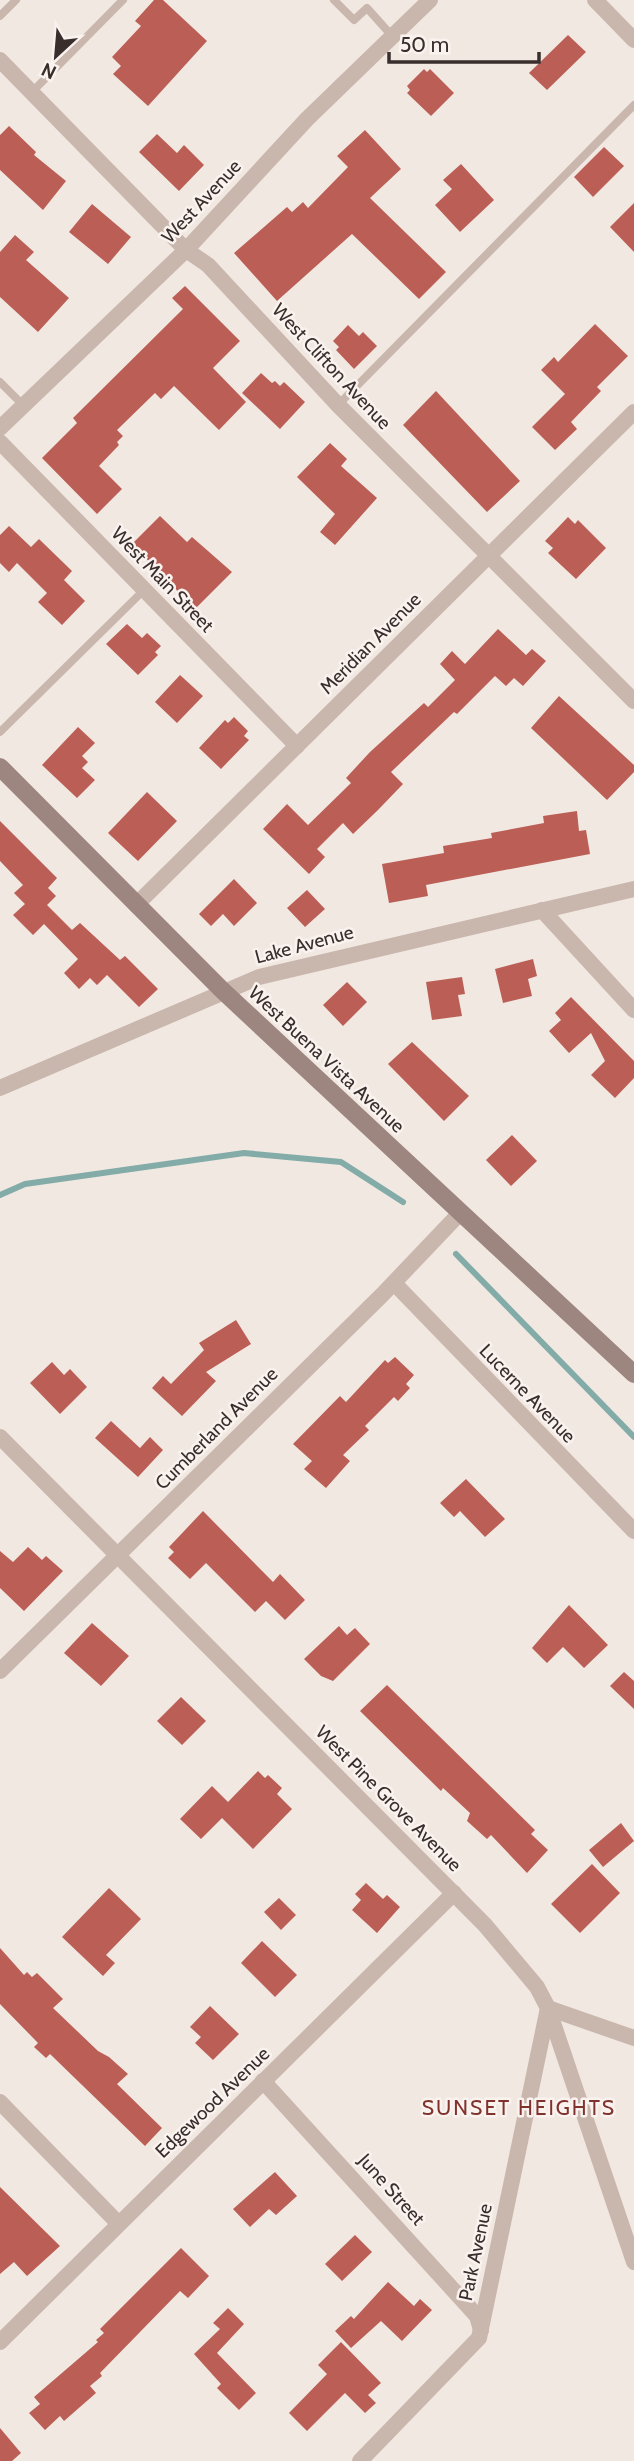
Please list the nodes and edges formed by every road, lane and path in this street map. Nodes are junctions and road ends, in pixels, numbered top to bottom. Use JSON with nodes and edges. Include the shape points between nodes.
{"nodes":[{"id":1,"x":123,"y":0,"type":"edge"},
{"id":2,"x":334,"y":0,"type":"edge"},
{"id":3,"x":430,"y":0,"type":"edge"},
{"id":4,"x":595,"y":0,"type":"edge"},
{"id":5,"x":13,"y":1,"type":"edge"},
{"id":6,"x":1,"y":13,"type":"edge"},
{"id":7,"x":393,"y":37,"type":"junction"},
{"id":8,"x":634,"y":40,"type":"edge"},
{"id":9,"x":0,"y":60,"type":"edge"},
{"id":10,"x":32,"y":92,"type":"junction"},
{"id":11,"x":634,"y":105,"type":"edge"},
{"id":12,"x":186,"y":250,"type":"junction"},
{"id":13,"x":0,"y":382,"type":"edge"},
{"id":14,"x":23,"y":405,"type":"junction"},
{"id":15,"x":338,"y":405,"type":"junction"},
{"id":16,"x":634,"y":412,"type":"edge"},
{"id":17,"x":0,"y":428,"type":"edge"},
{"id":18,"x":0,"y":442,"type":"edge"},
{"id":19,"x":487,"y":557,"type":"junction"},
{"id":20,"x":144,"y":590,"type":"junction"},
{"id":21,"x":634,"y":701,"type":"edge"},
{"id":22,"x":0,"y":732,"type":"edge"},
{"id":23,"x":297,"y":746,"type":"junction"},
{"id":24,"x":0,"y":767,"type":"edge"},
{"id":25,"x":634,"y":889,"type":"edge"},
{"id":26,"x":136,"y":905,"type":"junction"},
{"id":27,"x":542,"y":910,"type":"junction"},
{"id":28,"x":222,"y":990,"type":"junction"},
{"id":29,"x":634,"y":1010,"type":"edge"},
{"id":30,"x":0,"y":1088,"type":"edge"},
{"id":31,"x":461,"y":1212,"type":"junction"},
{"id":32,"x":394,"y":1283,"type":"junction"},
{"id":33,"x":634,"y":1374,"type":"edge"},
{"id":34,"x":0,"y":1437,"type":"edge"},
{"id":35,"x":634,"y":1531,"type":"edge"},
{"id":36,"x":118,"y":1556,"type":"junction"},
{"id":37,"x":0,"y":1671,"type":"edge"},
{"id":38,"x":454,"y":1894,"type":"junction"},
{"id":39,"x":548,"y":2008,"type":"junction"},
{"id":40,"x":634,"y":2038,"type":"edge"},
{"id":41,"x":263,"y":2081,"type":"junction"},
{"id":42,"x":0,"y":2102,"type":"edge"},
{"id":43,"x":118,"y":2223,"type":"junction"},
{"id":44,"x":634,"y":2262,"type":"edge"},
{"id":45,"x":481,"y":2330,"type":"junction"},
{"id":46,"x":0,"y":2342,"type":"edge"},
{"id":47,"x":360,"y":2461,"type":"edge"}],
"edges":[{"from":1,"to":10,"type":"lane"},
{"from":2,"to":7,"type":"lane","via":[[354,20],[367,8]]},
{"from":3,"to":7,"type":"street","name":"West Avenue"},
{"from":4,"to":8,"type":"street"},
{"from":5,"to":6,"type":"lane"},
{"from":7,"to":12,"type":"street","name":"West Avenue","via":[[307,119]]},
{"from":9,"to":10,"type":"street","name":"West Clifton Avenue"},
{"from":10,"to":12,"type":"street","name":"West Clifton Avenue"},
{"from":11,"to":15,"type":"lane"},
{"from":12,"to":14,"type":"street","name":"West Avenue"},
{"from":12,"to":15,"type":"street","name":"West Clifton Avenue","via":[[208,265]]},
{"from":13,"to":14,"type":"lane"},
{"from":14,"to":17,"type":"street","name":"West Avenue"},
{"from":15,"to":19,"type":"street","name":"West Clifton Avenue"},
{"from":16,"to":19,"type":"street","name":"Meridian Avenue"},
{"from":18,"to":20,"type":"street","name":"West Main Street"},
{"from":19,"to":21,"type":"street","name":"West Clifton Avenue"},
{"from":19,"to":23,"type":"street","name":"Meridian Avenue"},
{"from":20,"to":22,"type":"lane"},
{"from":20,"to":23,"type":"street","name":"West Main Street"},
{"from":23,"to":26,"type":"street","name":"Meridian Avenue"},
{"from":24,"to":26,"type":"street","name":"West Buena Vista Avenue"},
{"from":25,"to":27,"type":"street","name":"Lake Avenue"},
{"from":26,"to":28,"type":"street","name":"West Buena Vista Avenue"},
{"from":27,"to":28,"type":"street","name":"Lake Avenue","via":[[351,953]]},
{"from":27,"to":29,"type":"street"},
{"from":28,"to":30,"type":"street","name":"Lake Avenue"},
{"from":28,"to":31,"type":"street","name":"West Buena Vista Avenue"},
{"from":31,"to":32,"type":"street","name":"Cumberland Avenue"},
{"from":31,"to":33,"type":"street","name":"West Buena Vista Avenue"},
{"from":32,"to":35,"type":"street","name":"Lucerne Avenue"},
{"from":32,"to":36,"type":"street","name":"Cumberland Avenue"},
{"from":34,"to":36,"type":"street","name":"West Pine Grove Avenue"},
{"from":36,"to":37,"type":"street","name":"Cumberland Avenue"},
{"from":36,"to":38,"type":"street","name":"West Pine Grove Avenue"},
{"from":38,"to":39,"type":"street","name":"West Pine Grove Avenue","via":[[512,1955]]},
{"from":38,"to":41,"type":"street","name":"Edgewood Avenue"},
{"from":39,"to":40,"type":"street"},
{"from":39,"to":44,"type":"street","name":"West Pine Grove Avenue"},
{"from":39,"to":45,"type":"street","name":"Park Avenue"},
{"from":41,"to":43,"type":"street","name":"Edgewood Avenue"},
{"from":41,"to":45,"type":"street","name":"June Street","via":[[477,2316]]},
{"from":42,"to":43,"type":"street"},
{"from":43,"to":46,"type":"street","name":"Edgewood Avenue"},
{"from":45,"to":47,"type":"street","name":"Park Avenue","via":[[468,2352]]}]}
